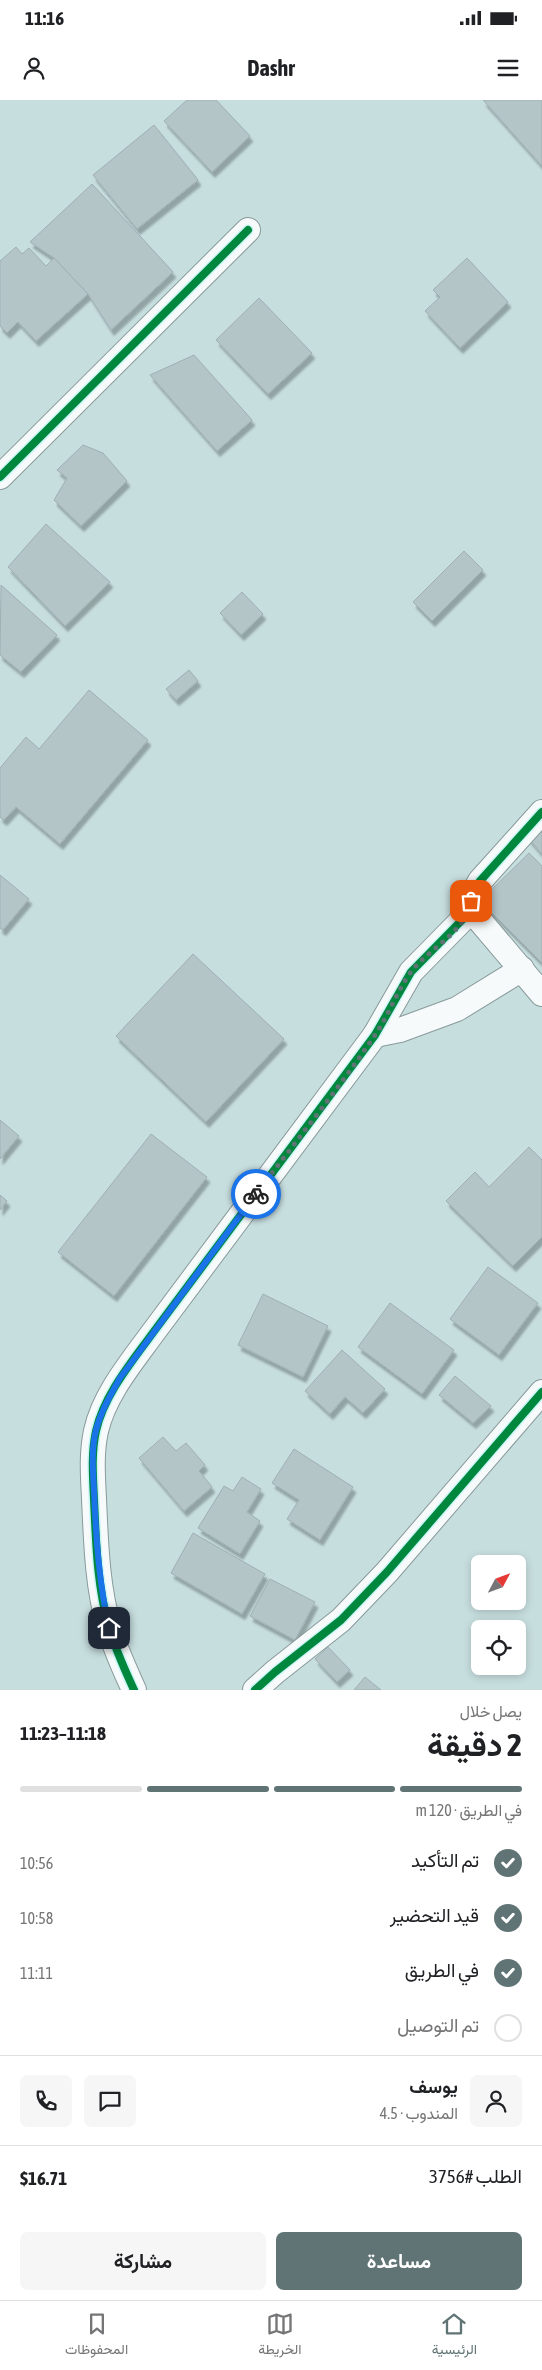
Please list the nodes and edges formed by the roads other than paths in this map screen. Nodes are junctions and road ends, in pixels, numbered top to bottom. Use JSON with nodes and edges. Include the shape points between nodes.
{"nodes":[{"id":1,"x":248,"y":230,"type":"dead end"},
{"id":2,"x":0,"y":477,"type":"edge"},
{"id":3,"x":542,"y":812,"type":"edge"},
{"id":4,"x":470,"y":909,"type":"junction"},
{"id":5,"x":522,"y":969,"type":"junction"},
{"id":6,"x":542,"y":994,"type":"edge"},
{"id":7,"x":375,"y":1035,"type":"junction"},
{"id":8,"x":542,"y":1392,"type":"edge"},
{"id":9,"x":134,"y":1690,"type":"edge"},
{"id":10,"x":255,"y":1690,"type":"edge"}],
"edges":[{"from":1,"to":2,"type":"street"},
{"from":3,"to":4,"type":"street","via":[[480,881]]},
{"from":4,"to":5,"type":"street"},
{"from":4,"to":7,"type":"street","via":[[455,930],[411,972]]},
{"from":5,"to":6,"type":"street"},
{"from":5,"to":7,"type":"street","via":[[458,1009],[400,1030]]},
{"from":7,"to":9,"type":"street","via":[[120,1378],[96,1430],[93,1453],[95,1524],[101,1593],[109,1628]]},
{"from":8,"to":10,"type":"street","via":[[387,1572],[341,1620]]}]}
